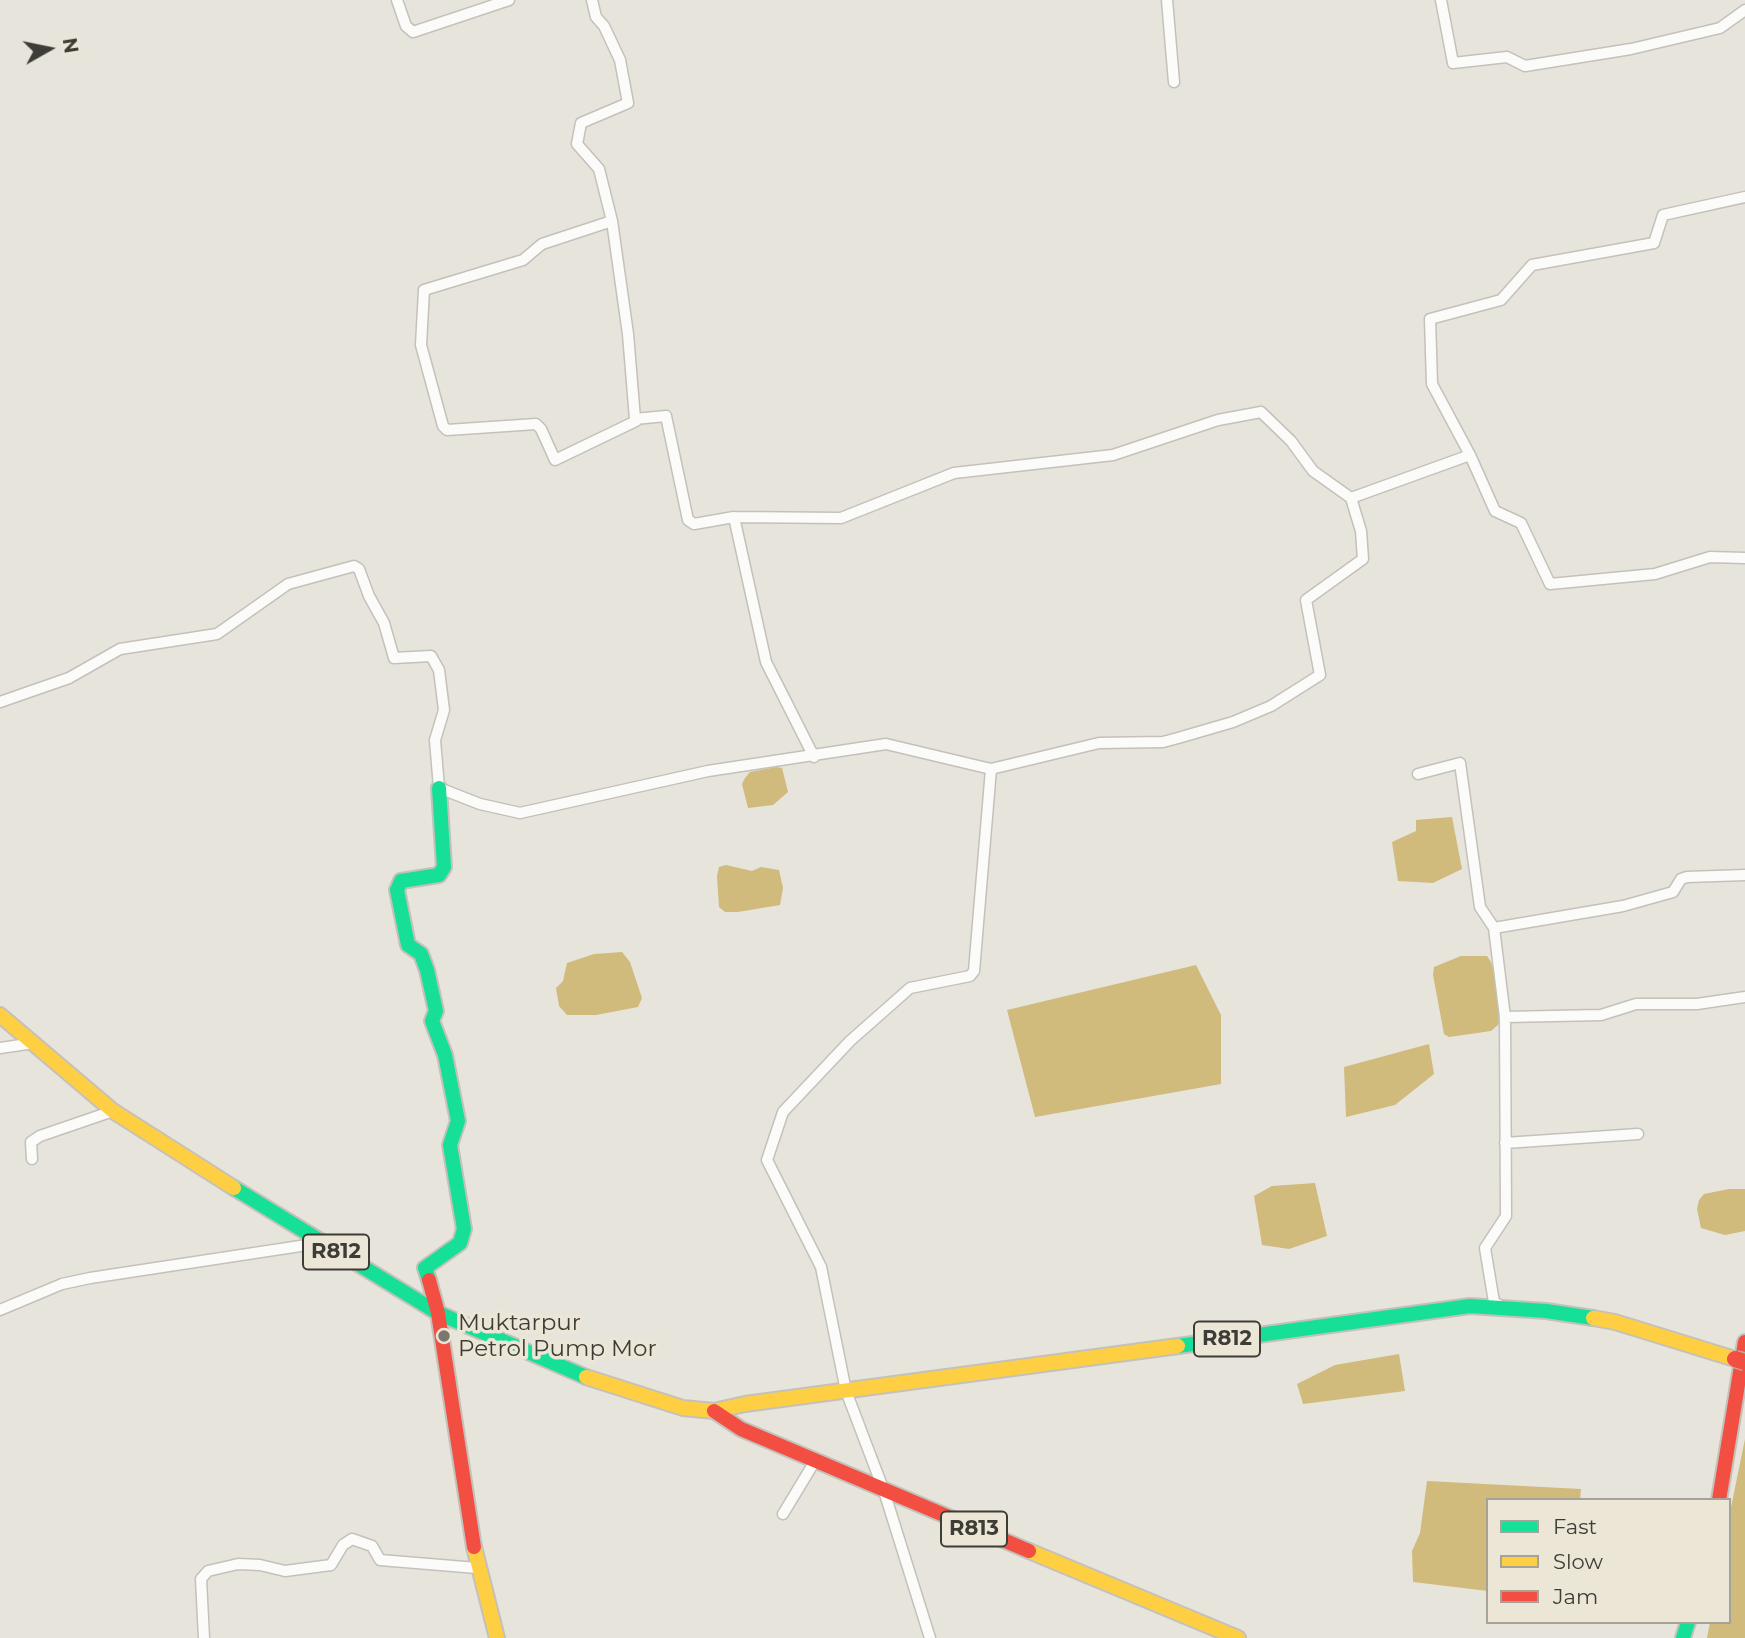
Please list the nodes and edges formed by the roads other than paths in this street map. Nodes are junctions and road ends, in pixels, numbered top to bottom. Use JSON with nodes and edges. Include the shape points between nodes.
{"nodes":[{"id":1,"x":397,"y":0,"type":"edge"},
{"id":2,"x":509,"y":0,"type":"edge"},
{"id":3,"x":592,"y":0,"type":"edge"},
{"id":4,"x":1167,"y":0,"type":"edge"},
{"id":5,"x":1441,"y":0,"type":"edge"},
{"id":6,"x":1745,"y":10,"type":"edge"},
{"id":7,"x":1174,"y":82,"type":"dead end"},
{"id":8,"x":1745,"y":197,"type":"edge"},
{"id":9,"x":612,"y":221,"type":"junction"},
{"id":10,"x":636,"y":421,"type":"junction"},
{"id":11,"x":1471,"y":455,"type":"junction"},
{"id":12,"x":1351,"y":498,"type":"junction"},
{"id":13,"x":734,"y":517,"type":"junction"},
{"id":14,"x":1745,"y":558,"type":"edge"},
{"id":15,"x":0,"y":702,"type":"edge"},
{"id":16,"x":814,"y":757,"type":"junction"},
{"id":17,"x":991,"y":769,"type":"junction"},
{"id":18,"x":1418,"y":774,"type":"dead end"},
{"id":19,"x":439,"y":788,"type":"junction"},
{"id":20,"x":1745,"y":875,"type":"edge"},
{"id":21,"x":1494,"y":928,"type":"junction"},
{"id":22,"x":1745,"y":997,"type":"edge"},
{"id":23,"x":0,"y":1014,"type":"edge"},
{"id":24,"x":1504,"y":1017,"type":"junction"},
{"id":25,"x":34,"y":1043,"type":"junction"},
{"id":26,"x":0,"y":1048,"type":"edge"},
{"id":27,"x":113,"y":1111,"type":"junction"},
{"id":28,"x":1639,"y":1134,"type":"dead end"},
{"id":29,"x":1505,"y":1143,"type":"junction"},
{"id":30,"x":32,"y":1159,"type":"dead end"},
{"id":31,"x":320,"y":1243,"type":"junction"},
{"id":32,"x":1501,"y":1306,"type":"junction"},
{"id":33,"x":0,"y":1310,"type":"edge"},
{"id":34,"x":438,"y":1313,"type":"junction"},
{"id":35,"x":1745,"y":1342,"type":"edge"},
{"id":36,"x":1740,"y":1361,"type":"edge"},
{"id":37,"x":846,"y":1391,"type":"junction"},
{"id":38,"x":714,"y":1411,"type":"junction"},
{"id":39,"x":815,"y":1461,"type":"junction"},
{"id":40,"x":884,"y":1491,"type":"junction"},
{"id":41,"x":1719,"y":1498,"type":"edge"},
{"id":42,"x":783,"y":1514,"type":"dead end"},
{"id":43,"x":477,"y":1568,"type":"junction"},
{"id":44,"x":204,"y":1638,"type":"edge"},
{"id":45,"x":497,"y":1638,"type":"edge"},
{"id":46,"x":930,"y":1638,"type":"edge"},
{"id":47,"x":1238,"y":1638,"type":"edge"}],
"edges":[{"from":1,"to":2,"type":"street","via":[[405,26],[414,32]]},
{"from":3,"to":9,"type":"street","via":[[596,18],[620,60],[629,97],[626,107],[581,123],[577,144],[599,169]]},
{"from":4,"to":7,"type":"street"},
{"from":5,"to":6,"type":"street","via":[[1453,63],[1507,57],[1525,66],[1720,28]]},
{"from":8,"to":11,"type":"street","via":[[1663,215],[1654,243],[1532,265],[1501,300],[1430,319],[1432,384]]},
{"from":9,"to":10,"type":"street"},
{"from":9,"to":10,"type":"street","via":[[542,244],[523,260],[424,290],[421,345],[447,430],[536,424],[555,460]]},
{"from":10,"to":13,"type":"street","via":[[666,416],[688,520],[694,524]]},
{"from":11,"to":12,"type":"street"},
{"from":11,"to":14,"type":"street","via":[[1495,511],[1521,523],[1550,584],[1655,574],[1710,557]]},
{"from":12,"to":13,"type":"street","via":[[1313,471],[1261,412],[1218,420],[1114,454],[954,473],[841,518]]},
{"from":12,"to":17,"type":"street","via":[[1363,559],[1306,600],[1321,671],[1318,678],[1271,706],[1178,738],[1099,743]]},
{"from":13,"to":16,"type":"street","via":[[766,662]]},
{"from":15,"to":19,"type":"street","via":[[69,678],[120,649],[217,634],[288,584],[354,566],[384,623],[394,658],[431,656],[439,670],[444,710],[435,740]]},
{"from":16,"to":17,"type":"street","via":[[886,744]]},
{"from":16,"to":19,"type":"street","via":[[708,771],[520,813]]},
{"from":17,"to":37,"type":"street","via":[[974,971],[970,976],[910,988],[850,1041],[783,1112],[767,1160],[821,1267]]},
{"from":18,"to":21,"type":"street","via":[[1460,763],[1480,907]]},
{"from":19,"to":34,"type":"main road","via":[[444,867],[439,875],[401,881],[397,886],[408,945],[421,954],[427,970],[436,1011],[432,1020],[445,1055],[458,1121],[450,1145],[464,1229],[460,1243],[425,1268]]},
{"from":20,"to":21,"type":"street","via":[[1687,877],[1673,892],[1623,906]]},
{"from":21,"to":24,"type":"street"},
{"from":22,"to":24,"type":"street","via":[[1697,1004],[1636,1004],[1601,1015]]},
{"from":23,"to":25,"type":"main road","number":"R812"},
{"from":24,"to":29,"type":"street"},
{"from":25,"to":26,"type":"street"},
{"from":25,"to":27,"type":"main road","number":"R812"},
{"from":27,"to":30,"type":"street","via":[[40,1136],[31,1142]]},
{"from":27,"to":31,"type":"main road","number":"R812"},
{"from":28,"to":29,"type":"street"},
{"from":29,"to":32,"type":"street","via":[[1506,1216],[1485,1248],[1494,1302]]},
{"from":31,"to":33,"type":"street","via":[[90,1278],[62,1284]]},
{"from":31,"to":34,"type":"main road","number":"R812"},
{"from":32,"to":36,"type":"main road","number":"R812","via":[[1615,1322]]},
{"from":32,"to":37,"type":"main road","number":"R812","via":[[1430,1310]]},
{"from":34,"to":38,"type":"main road","number":"R812","via":[[601,1384],[683,1409]]},
{"from":34,"to":43,"type":"main road"},
{"from":35,"to":41,"type":"main road"},
{"from":37,"to":38,"type":"main road","number":"R812"},
{"from":37,"to":40,"type":"street"},
{"from":38,"to":39,"type":"main road","number":"R813","via":[[741,1429]]},
{"from":39,"to":40,"type":"main road","number":"R813"},
{"from":39,"to":42,"type":"street"},
{"from":40,"to":46,"type":"street"},
{"from":40,"to":47,"type":"main road","number":"R813"},
{"from":43,"to":44,"type":"street","via":[[380,1560],[372,1546],[352,1539],[331,1564],[285,1571],[238,1564],[208,1571],[201,1579]]},
{"from":43,"to":45,"type":"main road"}]}
